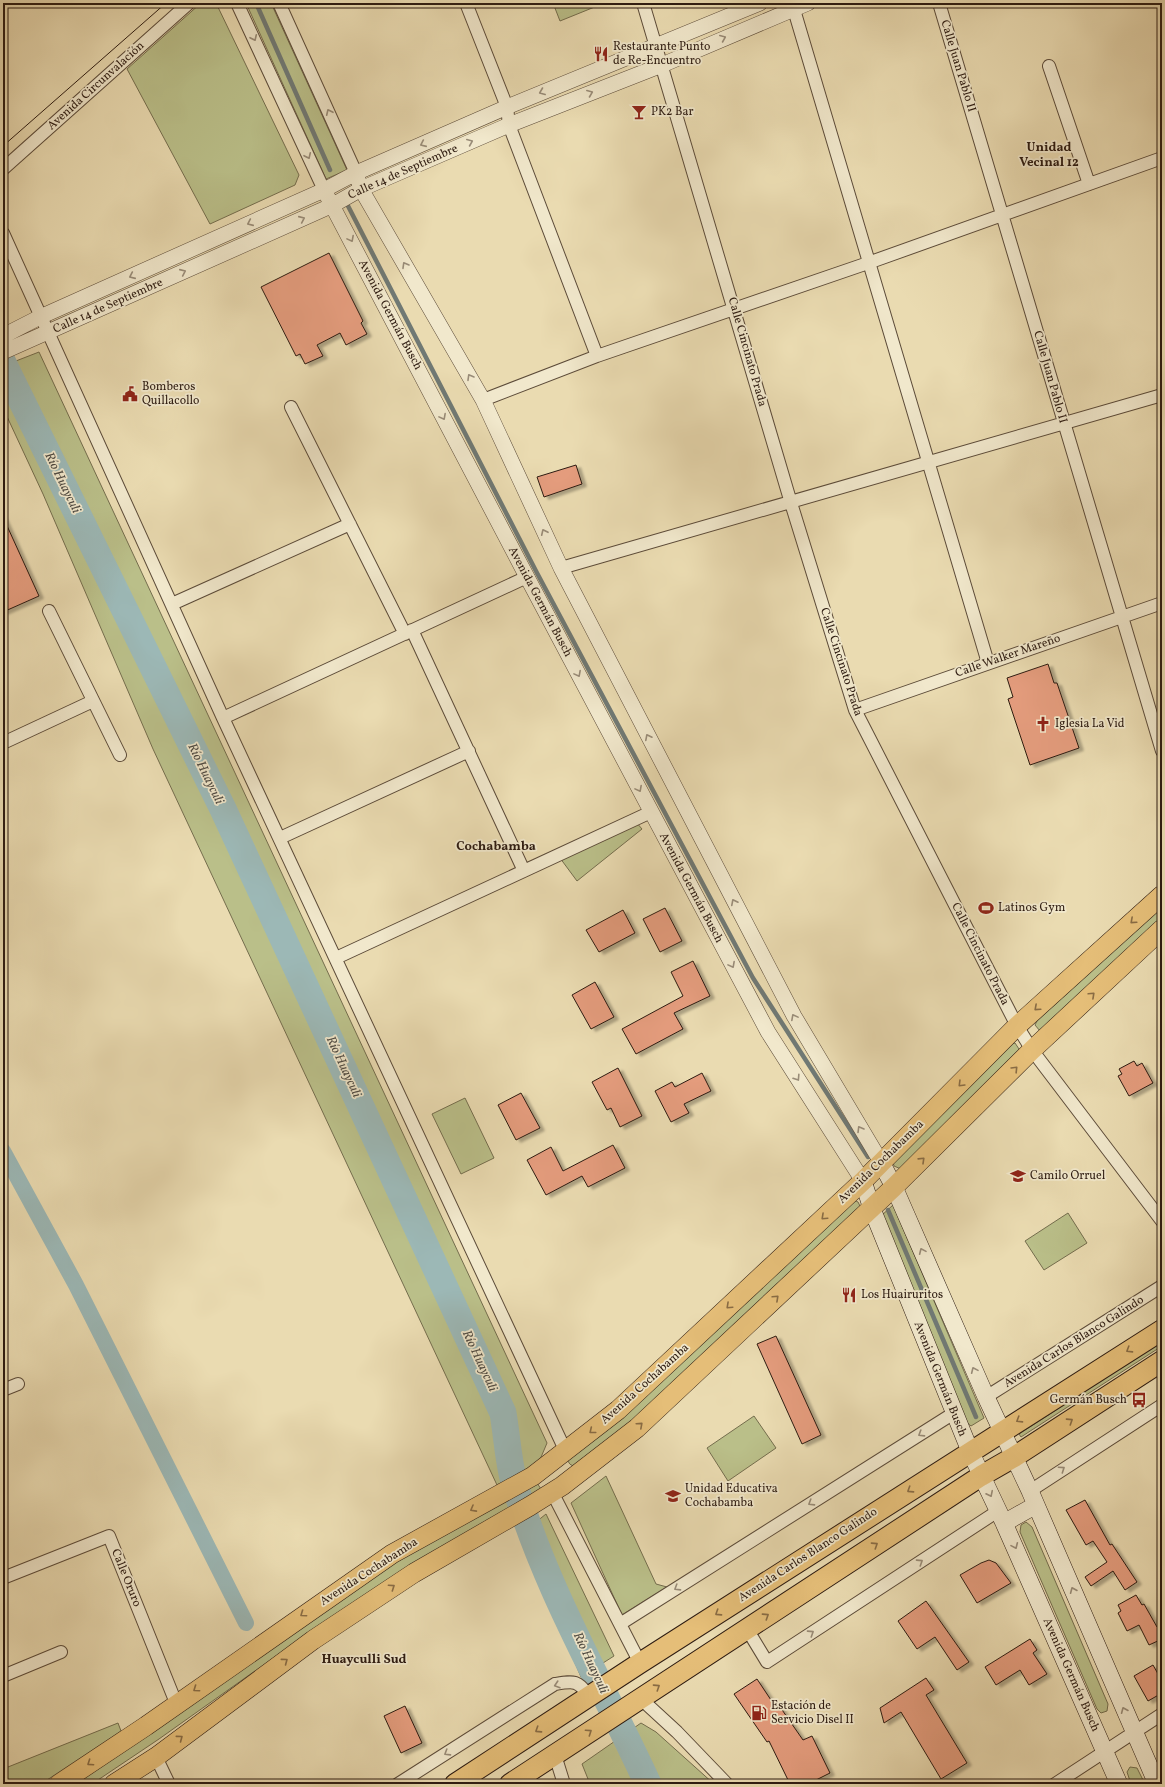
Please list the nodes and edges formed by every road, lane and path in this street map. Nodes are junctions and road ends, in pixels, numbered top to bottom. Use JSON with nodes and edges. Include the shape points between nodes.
{"nodes":[{"id":1,"x":190,"y":3,"type":"edge"},
{"id":2,"x":237,"y":3,"type":"edge"},
{"id":3,"x":279,"y":3,"type":"edge"},
{"id":4,"x":466,"y":3,"type":"edge"},
{"id":5,"x":643,"y":3,"type":"edge"},
{"id":6,"x":760,"y":3,"type":"edge"},
{"id":7,"x":939,"y":3,"type":"edge"},
{"id":8,"x":798,"y":5,"type":"edge"},
{"id":9,"x":656,"y":46,"type":"junction"},
{"id":10,"x":662,"y":64,"type":"junction"},
{"id":11,"x":1049,"y":66,"type":"dead end"},
{"id":12,"x":507,"y":107,"type":"junction"},
{"id":13,"x":509,"y":125,"type":"junction"},
{"id":14,"x":1162,"y":158,"type":"edge"},
{"id":15,"x":3,"y":169,"type":"edge"},
{"id":16,"x":356,"y":173,"type":"junction"},
{"id":17,"x":1089,"y":184,"type":"junction"},
{"id":18,"x":361,"y":189,"type":"junction"},
{"id":19,"x":324,"y":190,"type":"junction"},
{"id":20,"x":332,"y":205,"type":"junction"},
{"id":21,"x":1003,"y":215,"type":"junction"},
{"id":22,"x":3,"y":233,"type":"edge"},
{"id":23,"x":868,"y":263,"type":"junction"},
{"id":24,"x":734,"y":309,"type":"junction"},
{"id":25,"x":40,"y":317,"type":"junction"},
{"id":26,"x":49,"y":333,"type":"junction"},
{"id":27,"x":4,"y":346,"type":"edge"},
{"id":28,"x":597,"y":356,"type":"junction"},
{"id":29,"x":1162,"y":395,"type":"edge"},
{"id":30,"x":483,"y":400,"type":"junction"},
{"id":31,"x":292,"y":407,"type":"dead end"},
{"id":32,"x":1063,"y":423,"type":"junction"},
{"id":33,"x":929,"y":462,"type":"junction"},
{"id":34,"x":791,"y":503,"type":"junction"},
{"id":35,"x":350,"y":524,"type":"junction"},
{"id":36,"x":560,"y":568,"type":"junction"},
{"id":37,"x":527,"y":577,"type":"junction"},
{"id":38,"x":172,"y":604,"type":"junction"},
{"id":39,"x":1162,"y":604,"type":"edge"},
{"id":40,"x":49,"y":611,"type":"dead end"},
{"id":41,"x":1122,"y":617,"type":"junction"},
{"id":42,"x":409,"y":632,"type":"junction"},
{"id":43,"x":988,"y":663,"type":"junction"},
{"id":44,"x":93,"y":701,"type":"junction"},
{"id":45,"x":855,"y":710,"type":"junction"},
{"id":46,"x":223,"y":718,"type":"junction"},
{"id":47,"x":3,"y":743,"type":"edge"},
{"id":48,"x":469,"y":751,"type":"junction"},
{"id":49,"x":1162,"y":751,"type":"edge"},
{"id":50,"x":120,"y":755,"type":"dead end"},
{"id":51,"x":651,"y":812,"type":"junction"},
{"id":52,"x":280,"y":838,"type":"junction"},
{"id":53,"x":524,"y":871,"type":"junction"},
{"id":54,"x":1162,"y":895,"type":"edge"},
{"id":55,"x":1162,"y":929,"type":"edge"},
{"id":56,"x":336,"y":958,"type":"junction"},
{"id":57,"x":1017,"y":1026,"type":"junction"},
{"id":58,"x":1032,"y":1050,"type":"junction"},
{"id":59,"x":880,"y":1162,"type":"junction"},
{"id":60,"x":863,"y":1181,"type":"junction"},
{"id":61,"x":894,"y":1187,"type":"junction"},
{"id":62,"x":872,"y":1209,"type":"junction"},
{"id":63,"x":1162,"y":1221,"type":"edge"},
{"id":64,"x":1162,"y":1286,"type":"edge"},
{"id":65,"x":1162,"y":1330,"type":"edge"},
{"id":66,"x":1162,"y":1361,"type":"edge"},
{"id":67,"x":18,"y":1384,"type":"dead end"},
{"id":68,"x":3,"y":1390,"type":"edge"},
{"id":69,"x":986,"y":1397,"type":"junction"},
{"id":70,"x":1162,"y":1405,"type":"edge"},
{"id":71,"x":954,"y":1413,"type":"junction"},
{"id":72,"x":1002,"y":1431,"type":"junction"},
{"id":73,"x":970,"y":1451,"type":"junction"},
{"id":74,"x":566,"y":1452,"type":"junction"},
{"id":75,"x":1014,"y":1457,"type":"junction"},
{"id":76,"x":549,"y":1464,"type":"junction"},
{"id":77,"x":982,"y":1476,"type":"junction"},
{"id":78,"x":557,"y":1489,"type":"junction"},
{"id":79,"x":1033,"y":1498,"type":"junction"},
{"id":80,"x":1001,"y":1517,"type":"junction"},
{"id":81,"x":3,"y":1578,"type":"edge"},
{"id":82,"x":620,"y":1624,"type":"junction"},
{"id":83,"x":747,"y":1629,"type":"junction"},
{"id":84,"x":60,"y":1652,"type":"dead end"},
{"id":85,"x":640,"y":1663,"type":"junction"},
{"id":86,"x":3,"y":1676,"type":"edge"},
{"id":87,"x":597,"y":1691,"type":"junction"},
{"id":88,"x":176,"y":1704,"type":"junction"},
{"id":89,"x":625,"y":1708,"type":"junction"},
{"id":90,"x":1162,"y":1714,"type":"edge"},
{"id":91,"x":1134,"y":1732,"type":"junction"},
{"id":92,"x":1105,"y":1751,"type":"junction"},
{"id":93,"x":555,"y":1755,"type":"junction"},
{"id":94,"x":156,"y":1756,"type":"junction"},
{"id":95,"x":59,"y":1784,"type":"edge"},
{"id":96,"x":114,"y":1784,"type":"edge"},
{"id":97,"x":169,"y":1784,"type":"edge"},
{"id":98,"x":398,"y":1784,"type":"edge"},
{"id":99,"x":455,"y":1784,"type":"edge"},
{"id":100,"x":510,"y":1784,"type":"edge"},
{"id":101,"x":564,"y":1784,"type":"edge"},
{"id":102,"x":727,"y":1784,"type":"edge"},
{"id":103,"x":1055,"y":1784,"type":"edge"},
{"id":104,"x":1119,"y":1784,"type":"edge"},
{"id":105,"x":1156,"y":1784,"type":"edge"}],
"edges":[{"from":1,"to":15,"type":"street","name":"Avenida Circunvalación"},
{"from":2,"to":19,"type":"street","name":"Avenida Germán Busch","one_way":true},
{"from":16,"to":3,"type":"street","one_way":true},
{"from":4,"to":12,"type":"street"},
{"from":5,"to":9,"type":"street","name":"Calle Cincinato Prada"},
{"from":6,"to":9,"type":"street","name":"Calle 14 de Septiembre"},
{"from":7,"to":21,"type":"street","name":"Calle Juan Pablo II"},
{"from":10,"to":8,"type":"street","name":"Calle 14 de Septiembre","one_way":true},
{"from":8,"to":23,"type":"street"},
{"from":9,"to":10,"type":"street","name":"Calle Cincinato Prada"},
{"from":9,"to":12,"type":"street","name":"Calle 14 de Septiembre","one_way":true},
{"from":13,"to":10,"type":"street","name":"Calle 14 de Septiembre","one_way":true},
{"from":10,"to":24,"type":"street","name":"Calle Cincinato Prada"},
{"from":11,"to":17,"type":"street"},
{"from":12,"to":13,"type":"street"},
{"from":12,"to":16,"type":"street","name":"Calle 14 de Septiembre","one_way":true},
{"from":18,"to":13,"type":"street","name":"Calle 14 de Septiembre","one_way":true},
{"from":13,"to":28,"type":"street"},
{"from":14,"to":17,"type":"street"},
{"from":16,"to":18,"type":"street"},
{"from":16,"to":19,"type":"street","name":"Calle 14 de Septiembre"},
{"from":17,"to":21,"type":"street"},
{"from":18,"to":20,"type":"street","name":"Calle 14 de Septiembre"},
{"from":30,"to":18,"type":"street","one_way":true},
{"from":19,"to":20,"type":"street","name":"Avenida Germán Busch"},
{"from":19,"to":25,"type":"street","name":"Calle 14 de Septiembre","one_way":true},
{"from":26,"to":20,"type":"street","name":"Calle 14 de Septiembre","one_way":true},
{"from":20,"to":37,"type":"street","name":"Avenida Germán Busch","one_way":true},
{"from":21,"to":23,"type":"street"},
{"from":21,"to":32,"type":"street","name":"Calle Juan Pablo II"},
{"from":22,"to":25,"type":"street"},
{"from":23,"to":24,"type":"street"},
{"from":23,"to":33,"type":"street"},
{"from":24,"to":28,"type":"street"},
{"from":24,"to":34,"type":"street","name":"Calle Cincinato Prada"},
{"from":25,"to":26,"type":"street"},
{"from":25,"to":27,"type":"street","name":"Calle 14 de Septiembre"},
{"from":26,"to":27,"type":"street","name":"Calle 14 de Septiembre"},
{"from":26,"to":38,"type":"street"},
{"from":28,"to":30,"type":"street"},
{"from":29,"to":32,"type":"street"},
{"from":36,"to":30,"type":"street","one_way":true},
{"from":31,"to":35,"type":"street"},
{"from":32,"to":33,"type":"street"},
{"from":32,"to":41,"type":"street","name":"Calle Juan Pablo II"},
{"from":33,"to":34,"type":"street"},
{"from":33,"to":43,"type":"street"},
{"from":34,"to":36,"type":"street"},
{"from":34,"to":45,"type":"street","name":"Calle Cincinato Prada"},
{"from":35,"to":38,"type":"street"},
{"from":35,"to":42,"type":"street"},
{"from":59,"to":36,"type":"street","one_way":true,"via":[[796,1021]]},
{"from":37,"to":42,"type":"street"},
{"from":37,"to":51,"type":"street","name":"Avenida Germán Busch","one_way":true},
{"from":38,"to":46,"type":"street"},
{"from":39,"to":41,"type":"street","name":"Calle Walker Mareño"},
{"from":40,"to":44,"type":"street"},
{"from":41,"to":43,"type":"street","name":"Calle Walker Mareño"},
{"from":41,"to":49,"type":"street","name":"Calle Juan Pablo II"},
{"from":42,"to":46,"type":"street"},
{"from":42,"to":48,"type":"street"},
{"from":43,"to":45,"type":"street","name":"Calle Walker Mareño"},
{"from":44,"to":47,"type":"street"},
{"from":44,"to":50,"type":"street"},
{"from":45,"to":57,"type":"street","name":"Calle Cincinato Prada"},
{"from":46,"to":52,"type":"street"},
{"from":48,"to":52,"type":"street"},
{"from":48,"to":53,"type":"street"},
{"from":51,"to":53,"type":"street"},
{"from":51,"to":60,"type":"street","name":"Avenida Germán Busch","one_way":true,"via":[[768,1032]]},
{"from":52,"to":56,"type":"street"},
{"from":53,"to":56,"type":"street"},
{"from":54,"to":57,"type":"main road","name":"Avenida Cochabamba","one_way":true},
{"from":58,"to":55,"type":"main road","one_way":true},
{"from":56,"to":74,"type":"street"},
{"from":57,"to":58,"type":"street","name":"Calle Cincinato Prada"},
{"from":57,"to":59,"type":"main road","name":"Avenida Cochabamba","one_way":true},
{"from":61,"to":58,"type":"main road","one_way":true},
{"from":58,"to":63,"type":"street","name":"Calle Cincinato Prada"},
{"from":59,"to":60,"type":"main road","name":"Avenida Cochabamba"},
{"from":59,"to":61,"type":"main road"},
{"from":60,"to":62,"type":"main road","name":"Avenida Germán Busch"},
{"from":60,"to":74,"type":"main road","name":"Avenida Cochabamba","one_way":true,"via":[[618,1410]]},
{"from":61,"to":62,"type":"main road"},
{"from":69,"to":61,"type":"main road","one_way":true},
{"from":62,"to":71,"type":"main road","name":"Avenida Germán Busch"},
{"from":78,"to":62,"type":"main road","one_way":true,"via":[[637,1428]]},
{"from":64,"to":69,"type":"street","name":"Avenida Carlos Blanco Galindo"},
{"from":65,"to":72,"type":"highway","name":"Avenida Carlos Blanco Galindo","one_way":true},
{"from":75,"to":66,"type":"highway","one_way":true},
{"from":67,"to":68,"type":"street"},
{"from":69,"to":72,"type":"main road"},
{"from":79,"to":70,"type":"street","one_way":true},
{"from":71,"to":73,"type":"main road","name":"Avenida Germán Busch"},
{"from":71,"to":82,"type":"street","one_way":true},
{"from":72,"to":73,"type":"highway","name":"Avenida Carlos Blanco Galindo"},
{"from":72,"to":75,"type":"main road"},
{"from":73,"to":77,"type":"main road","name":"Avenida Germán Busch"},
{"from":73,"to":85,"type":"highway","name":"Avenida Carlos Blanco Galindo","one_way":true},
{"from":74,"to":76,"type":"main road","name":"Avenida Cochabamba"},
{"from":75,"to":77,"type":"highway"},
{"from":75,"to":79,"type":"main road"},
{"from":76,"to":78,"type":"main road"},
{"from":76,"to":88,"type":"main road","name":"Avenida Cochabamba","one_way":true,"via":[[533,1476],[392,1554]]},
{"from":77,"to":80,"type":"main road","name":"Avenida Germán Busch","one_way":true},
{"from":83,"to":77,"type":"highway","one_way":true},
{"from":78,"to":82,"type":"street"},
{"from":94,"to":78,"type":"main road","one_way":true,"via":[[313,1640],[414,1573]]},
{"from":79,"to":80,"type":"main road"},
{"from":91,"to":79,"type":"main road","one_way":true},
{"from":83,"to":80,"type":"street","one_way":true,"via":[[767,1662]]},
{"from":80,"to":92,"type":"main road","name":"Avenida Germán Busch","one_way":true},
{"from":81,"to":88,"type":"street","name":"Calle Oruro","via":[[109,1536]]},
{"from":82,"to":85,"type":"street"},
{"from":89,"to":83,"type":"highway","one_way":true},
{"from":84,"to":86,"type":"street"},
{"from":85,"to":87,"type":"highway","name":"Avenida Carlos Blanco Galindo"},
{"from":87,"to":98,"type":"street","one_way":true,"via":[[570,1682],[555,1684]]},
{"from":87,"to":99,"type":"highway","name":"Avenida Carlos Blanco Galindo","one_way":true},
{"from":88,"to":95,"type":"main road","name":"Avenida Cochabamba","one_way":true},
{"from":93,"to":89,"type":"highway","one_way":true},
{"from":89,"to":102,"type":"street","via":[[677,1732]]},
{"from":90,"to":91,"type":"street"},
{"from":91,"to":92,"type":"street"},
{"from":91,"to":105,"type":"main road"},
{"from":92,"to":103,"type":"street"},
{"from":92,"to":104,"type":"main road","name":"Avenida Germán Busch"},
{"from":93,"to":100,"type":"highway"},
{"from":93,"to":101,"type":"street"},
{"from":94,"to":96,"type":"main road"},
{"from":94,"to":97,"type":"street"}]}
